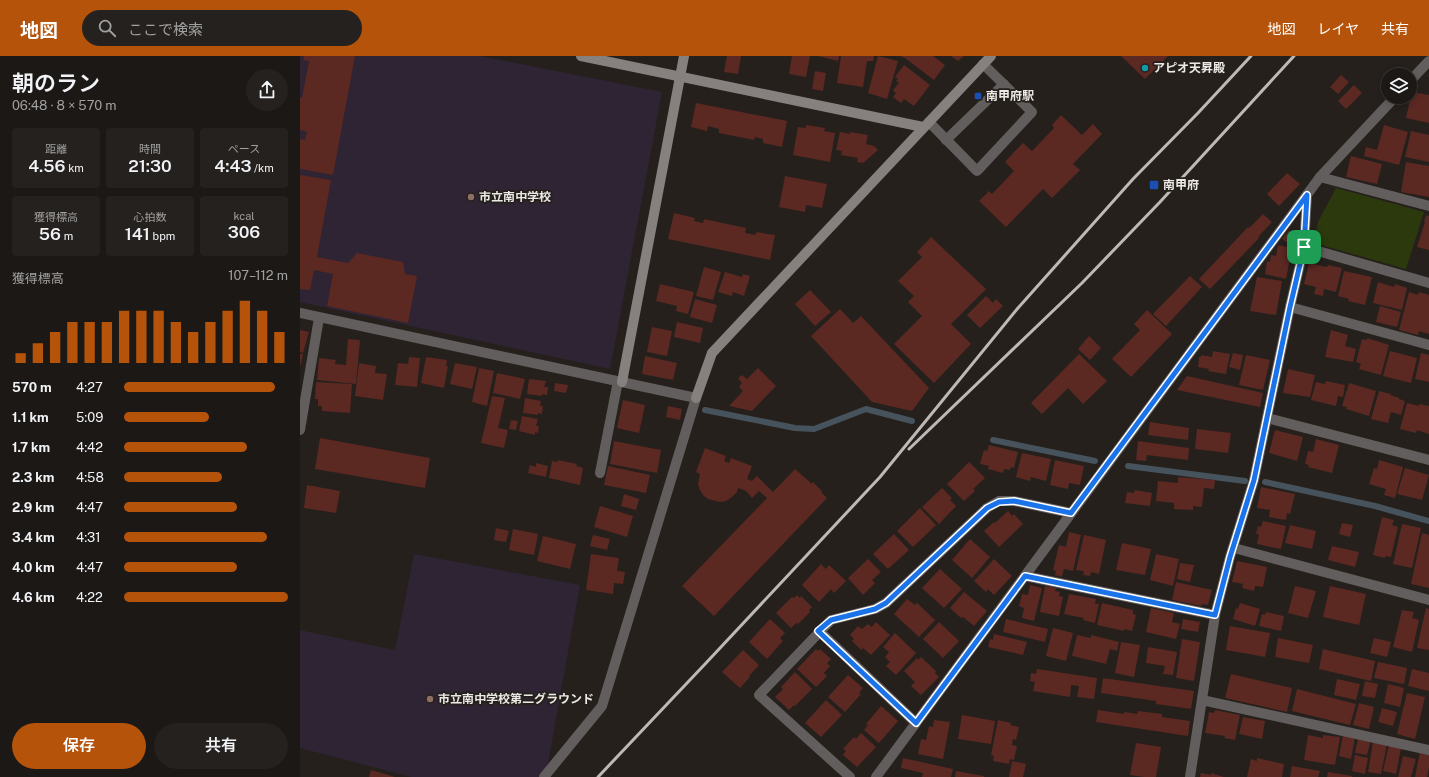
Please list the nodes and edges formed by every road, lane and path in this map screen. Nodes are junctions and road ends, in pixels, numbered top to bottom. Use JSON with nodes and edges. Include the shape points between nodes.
{"nodes":[{"id":1,"x":580,"y":56,"type":"edge"},
{"id":2,"x":684,"y":56,"type":"edge"},
{"id":3,"x":991,"y":56,"type":"edge"},
{"id":4,"x":1429,"y":61,"type":"edge"},
{"id":5,"x":983,"y":64,"type":"junction"},
{"id":6,"x":1425,"y":70,"type":"edge"},
{"id":7,"x":680,"y":77,"type":"junction"},
{"id":8,"x":1004,"y":84,"type":"junction"},
{"id":9,"x":1388,"y":104,"type":"edge"},
{"id":10,"x":926,"y":124,"type":"junction"},
{"id":11,"x":946,"y":140,"type":"junction"},
{"id":12,"x":1320,"y":177,"type":"junction"},
{"id":13,"x":1307,"y":195,"type":"junction"},
{"id":14,"x":1429,"y":206,"type":"edge"},
{"id":15,"x":1304,"y":247,"type":"junction"},
{"id":16,"x":1429,"y":284,"type":"edge"},
{"id":17,"x":1290,"y":307,"type":"junction"},
{"id":18,"x":300,"y":314,"type":"edge"},
{"id":19,"x":319,"y":318,"type":"junction"},
{"id":20,"x":1429,"y":345,"type":"edge"},
{"id":21,"x":620,"y":382,"type":"junction"},
{"id":22,"x":696,"y":398,"type":"junction"},
{"id":23,"x":302,"y":407,"type":"edge"},
{"id":24,"x":1267,"y":418,"type":"junction"},
{"id":25,"x":300,"y":430,"type":"edge"},
{"id":26,"x":1429,"y":460,"type":"edge"},
{"id":27,"x":600,"y":473,"type":"dead end"},
{"id":28,"x":1071,"y":513,"type":"junction"},
{"id":29,"x":1234,"y":548,"type":"junction"},
{"id":30,"x":1025,"y":576,"type":"junction"},
{"id":31,"x":1429,"y":600,"type":"edge"},
{"id":32,"x":1215,"y":615,"type":"junction"},
{"id":33,"x":818,"y":631,"type":"junction"},
{"id":34,"x":1202,"y":700,"type":"junction"},
{"id":35,"x":916,"y":723,"type":"junction"},
{"id":36,"x":1429,"y":750,"type":"edge"},
{"id":37,"x":544,"y":777,"type":"edge"},
{"id":38,"x":850,"y":777,"type":"edge"},
{"id":39,"x":876,"y":777,"type":"edge"},
{"id":40,"x":1190,"y":777,"type":"edge"}],
"edges":[{"from":1,"to":7,"type":"street"},
{"from":2,"to":7,"type":"street"},
{"from":3,"to":5,"type":"street"},
{"from":4,"to":6,"type":"street"},
{"from":5,"to":8,"type":"street"},
{"from":5,"to":10,"type":"street"},
{"from":7,"to":10,"type":"street"},
{"from":7,"to":21,"type":"street"},
{"from":8,"to":11,"type":"street"},
{"from":8,"to":11,"type":"street","via":[[1032,112],[977,170]]},
{"from":9,"to":12,"type":"street"},
{"from":10,"to":11,"type":"street"},
{"from":10,"to":22,"type":"street","via":[[712,353]]},
{"from":12,"to":13,"type":"street"},
{"from":12,"to":14,"type":"street"},
{"from":13,"to":15,"type":"street"},
{"from":13,"to":28,"type":"street"},
{"from":15,"to":16,"type":"street"},
{"from":15,"to":17,"type":"street"},
{"from":17,"to":20,"type":"street"},
{"from":17,"to":24,"type":"street"},
{"from":18,"to":19,"type":"street"},
{"from":19,"to":21,"type":"street"},
{"from":19,"to":23,"type":"street"},
{"from":21,"to":22,"type":"street"},
{"from":21,"to":27,"type":"street"},
{"from":22,"to":37,"type":"street","via":[[602,706]]},
{"from":23,"to":25,"type":"street"},
{"from":24,"to":26,"type":"street"},
{"from":24,"to":29,"type":"street","via":[[1254,480]]},
{"from":28,"to":30,"type":"street"},
{"from":28,"to":33,"type":"street","via":[[1014,501],[999,502],[987,508],[886,603],[875,609],[831,620]]},
{"from":29,"to":31,"type":"street"},
{"from":29,"to":32,"type":"street"},
{"from":30,"to":32,"type":"street"},
{"from":30,"to":35,"type":"street"},
{"from":32,"to":34,"type":"street"},
{"from":33,"to":35,"type":"street"},
{"from":33,"to":38,"type":"street","via":[[759,695]]},
{"from":34,"to":36,"type":"street"},
{"from":34,"to":40,"type":"street"},
{"from":35,"to":39,"type":"street"}]}
